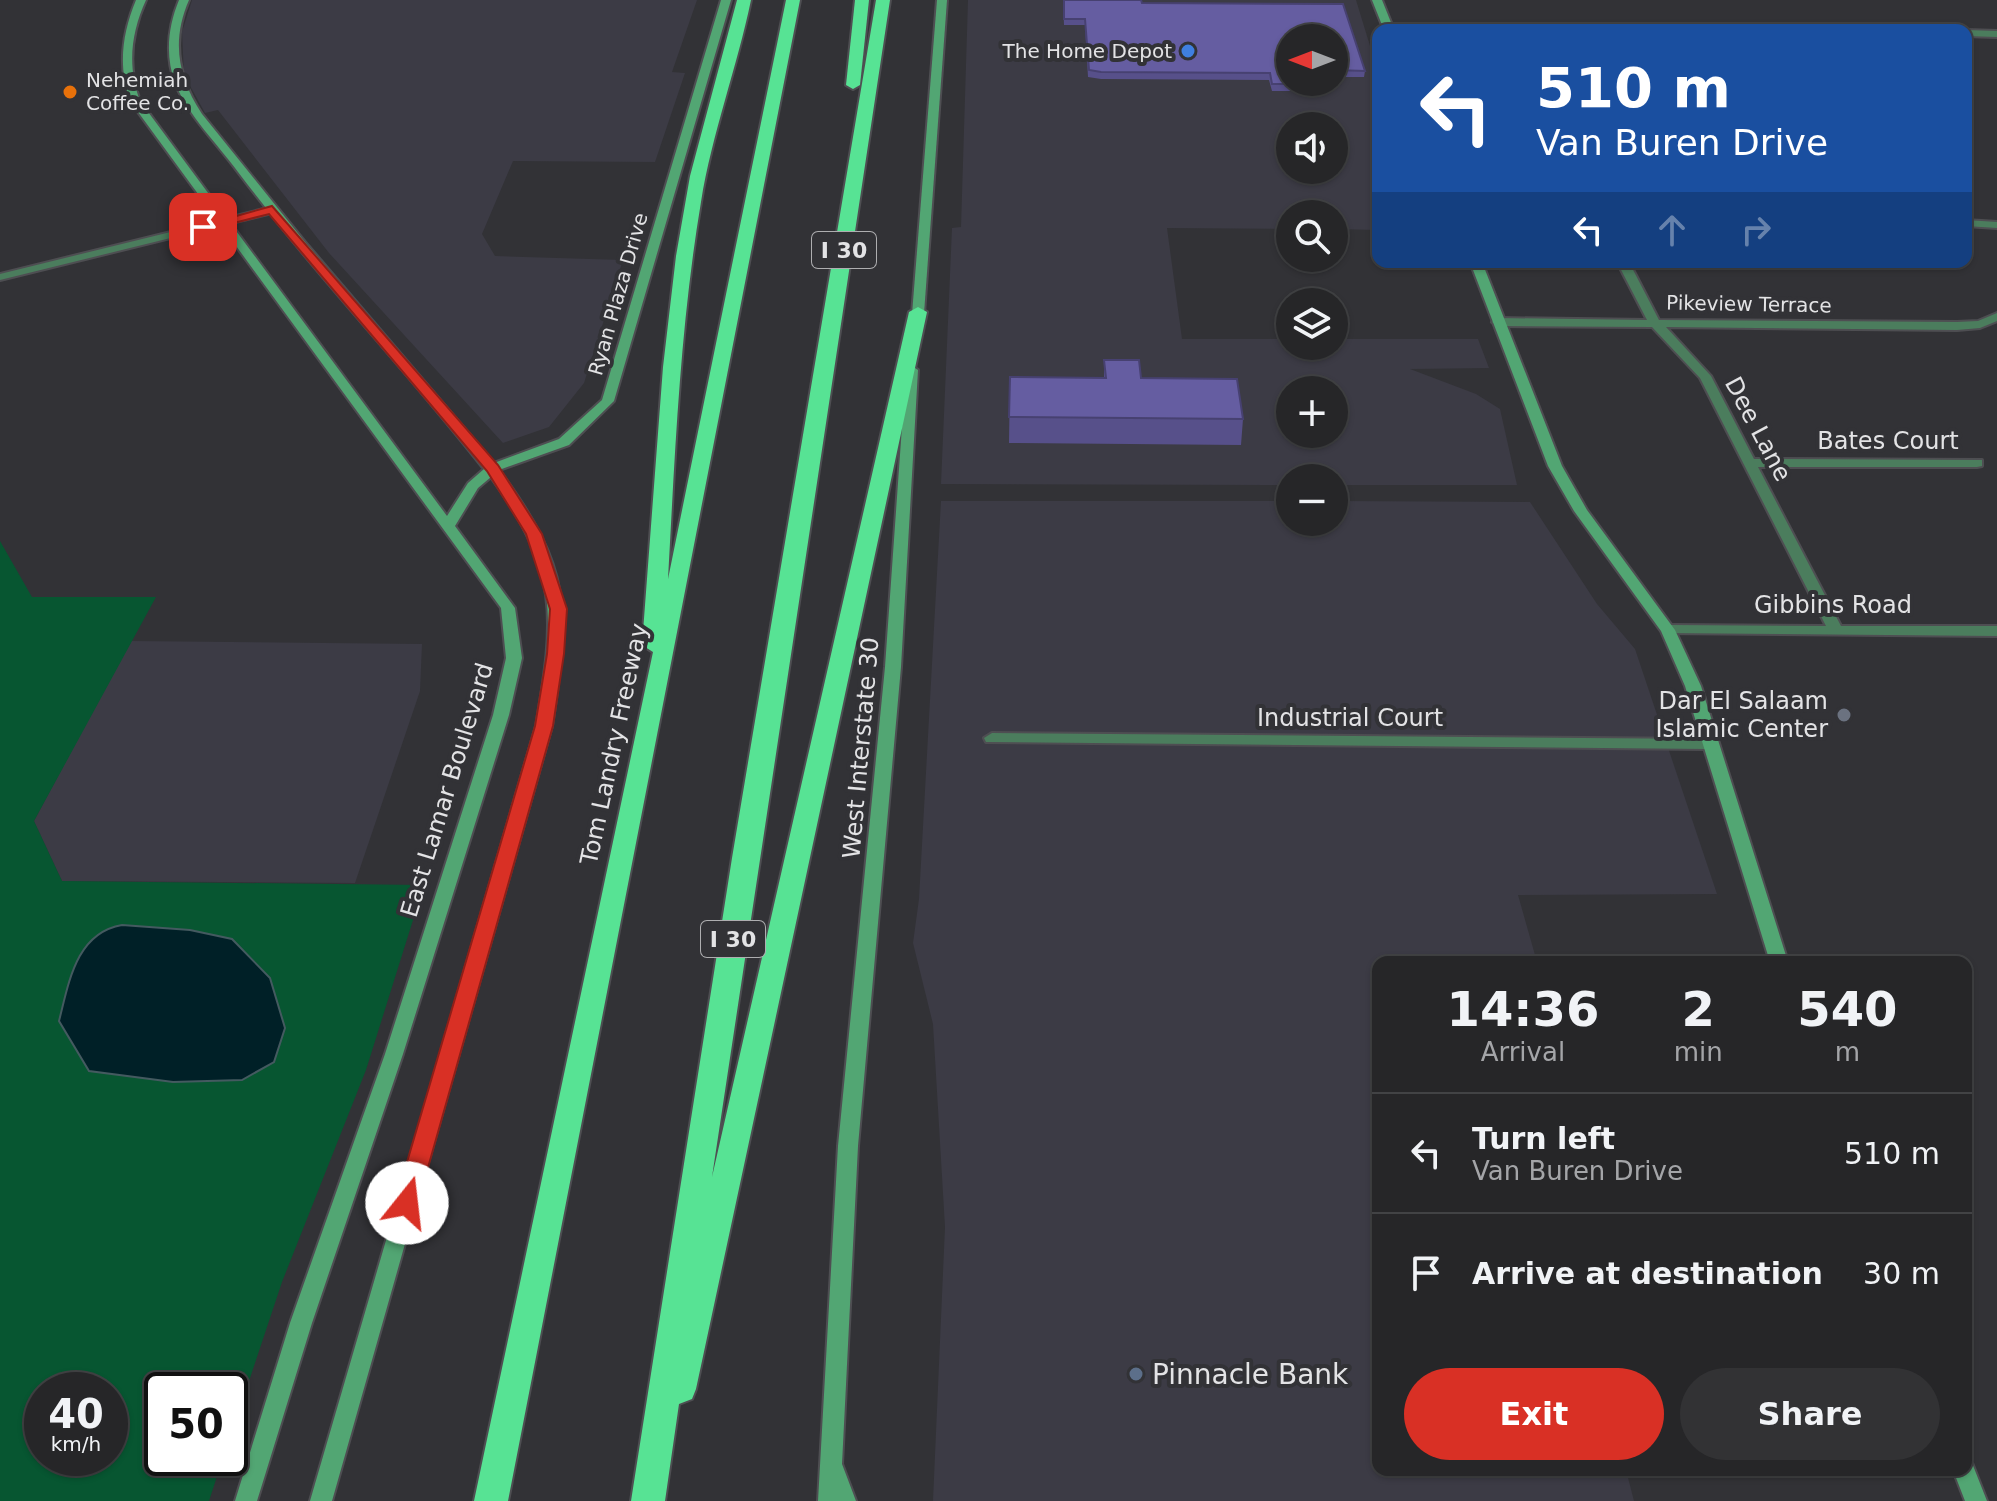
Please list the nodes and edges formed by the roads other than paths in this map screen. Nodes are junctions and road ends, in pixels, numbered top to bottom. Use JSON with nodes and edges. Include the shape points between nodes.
{"nodes":[{"id":1,"x":141,"y":0,"type":"edge"},
{"id":2,"x":184,"y":0,"type":"edge"},
{"id":3,"x":726,"y":0,"type":"edge"},
{"id":4,"x":744,"y":0,"type":"edge"},
{"id":5,"x":793,"y":0,"type":"edge"},
{"id":6,"x":862,"y":0,"type":"edge"},
{"id":7,"x":883,"y":0,"type":"edge"},
{"id":8,"x":943,"y":0,"type":"edge"},
{"id":9,"x":1377,"y":0,"type":"edge"},
{"id":10,"x":1387,"y":24,"type":"edge"},
{"id":11,"x":1972,"y":33,"type":"edge"},
{"id":12,"x":1997,"y":34,"type":"edge"},
{"id":13,"x":864,"y":122,"type":"junction"},
{"id":14,"x":272,"y":210,"type":"junction"},
{"id":15,"x":221,"y":223,"type":"junction"},
{"id":16,"x":1972,"y":223,"type":"edge"},
{"id":17,"x":1997,"y":225,"type":"edge"},
{"id":18,"x":1478,"y":268,"type":"edge"},
{"id":19,"x":1626,"y":268,"type":"edge"},
{"id":20,"x":0,"y":277,"type":"edge"},
{"id":21,"x":918,"y":312,"type":"junction"},
{"id":22,"x":1997,"y":317,"type":"edge"},
{"id":23,"x":1498,"y":322,"type":"junction"},
{"id":24,"x":1655,"y":323,"type":"junction"},
{"id":25,"x":1751,"y":463,"type":"junction"},
{"id":26,"x":1977,"y":463,"type":"dead end"},
{"id":27,"x":493,"y":468,"type":"junction"},
{"id":28,"x":449,"y":524,"type":"junction"},
{"id":29,"x":1835,"y":629,"type":"junction"},
{"id":30,"x":1668,"y":630,"type":"junction"},
{"id":31,"x":1997,"y":631,"type":"edge"},
{"id":32,"x":646,"y":736,"type":"junction"},
{"id":33,"x":992,"y":738,"type":"dead end"},
{"id":34,"x":1708,"y":744,"type":"junction"},
{"id":35,"x":1777,"y":956,"type":"edge"},
{"id":36,"x":832,"y":1459,"type":"junction"},
{"id":37,"x":1966,"y":1476,"type":"edge"},
{"id":38,"x":246,"y":1501,"type":"edge"},
{"id":39,"x":321,"y":1501,"type":"edge"},
{"id":40,"x":491,"y":1501,"type":"edge"},
{"id":41,"x":648,"y":1501,"type":"edge"},
{"id":42,"x":656,"y":1501,"type":"edge"},
{"id":43,"x":829,"y":1501,"type":"edge"},
{"id":44,"x":845,"y":1501,"type":"edge"},
{"id":45,"x":1976,"y":1501,"type":"edge"}],
"edges":[{"from":1,"to":15,"type":"main road","name":"East Lamar Boulevard","via":[[127,46],[129,89]]},
{"from":2,"to":14,"type":"main road","via":[[172,44],[180,85]]},
{"from":3,"to":27,"type":"main road","name":"Ryan Plaza Drive","via":[[608,401],[564,442]]},
{"from":4,"to":32,"type":"highway","via":[[704,144],[680,290]]},
{"from":5,"to":32,"type":"highway","name":"Tom Landry Freeway"},
{"from":6,"to":13,"type":"highway","number":"I 30","via":[[853,86]]},
{"from":7,"to":13,"type":"highway","number":"I 30"},
{"from":8,"to":21,"type":"main road","name":"West Interstate 30"},
{"from":9,"to":10,"type":"main road"},
{"from":11,"to":12,"type":"street"},
{"from":13,"to":41,"type":"highway","number":"I 30"},
{"from":14,"to":15,"type":"street"},
{"from":14,"to":27,"type":"main road"},
{"from":15,"to":20,"type":"street"},
{"from":15,"to":28,"type":"main road","name":"East Lamar Boulevard"},
{"from":16,"to":17,"type":"street"},
{"from":18,"to":23,"type":"main road"},
{"from":19,"to":24,"type":"street","name":"Dee Lane"},
{"from":21,"to":36,"type":"main road","name":"West Interstate 30","via":[[893,667],[848,1146]]},
{"from":21,"to":42,"type":"highway"},
{"from":22,"to":24,"type":"street","name":"Pikeview Terrace","via":[[1957,326]]},
{"from":23,"to":24,"type":"street","name":"Pikeview Terrace"},
{"from":23,"to":30,"type":"main road","via":[[1555,466],[1581,511]]},
{"from":24,"to":25,"type":"street","name":"Dee Lane","via":[[1705,376]]},
{"from":25,"to":26,"type":"street","name":"Bates Court"},
{"from":25,"to":29,"type":"street","name":"Dee Lane"},
{"from":27,"to":28,"type":"main road","name":"Ryan Plaza Drive","via":[[473,486]]},
{"from":27,"to":39,"type":"main road","via":[[534,534],[550,572],[559,609],[556,654],[544,726]]},
{"from":28,"to":38,"type":"main road","name":"East Lamar Boulevard","via":[[508,608],[514,658],[501,715],[394,1054]]},
{"from":29,"to":30,"type":"street","name":"Gibbins Road"},
{"from":29,"to":31,"type":"street","name":"Gibbins Road"},
{"from":30,"to":34,"type":"main road","via":[[1693,686]]},
{"from":32,"to":40,"type":"highway","name":"Tom Landry Freeway"},
{"from":33,"to":34,"type":"street","name":"Industrial Court"},
{"from":34,"to":35,"type":"main road"},
{"from":36,"to":43,"type":"main road","name":"West Interstate 30"},
{"from":36,"to":44,"type":"main road"},
{"from":37,"to":45,"type":"main road"}]}
